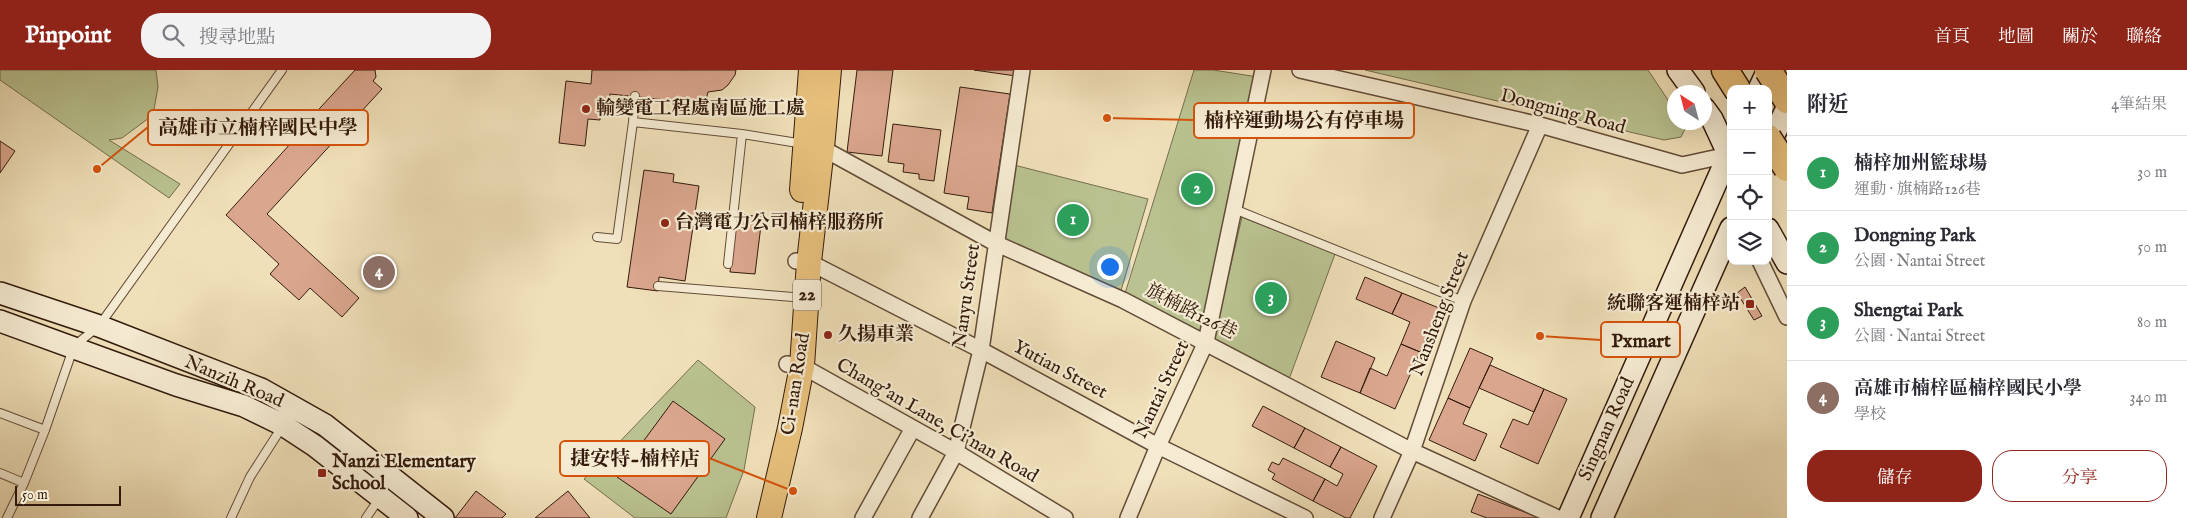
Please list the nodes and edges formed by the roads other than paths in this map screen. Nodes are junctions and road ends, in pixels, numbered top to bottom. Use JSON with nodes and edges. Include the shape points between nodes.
{"nodes":[{"id":1,"x":282,"y":70,"type":"edge"},
{"id":2,"x":811,"y":70,"type":"edge"},
{"id":3,"x":829,"y":70,"type":"edge"},
{"id":4,"x":1022,"y":70,"type":"edge"},
{"id":5,"x":1263,"y":70,"type":"edge"},
{"id":6,"x":1300,"y":70,"type":"edge"},
{"id":7,"x":1678,"y":70,"type":"edge"},
{"id":8,"x":1725,"y":70,"type":"edge"},
{"id":9,"x":1768,"y":70,"type":"edge"},
{"id":10,"x":1689,"y":85,"type":"edge"},
{"id":11,"x":1734,"y":85,"type":"edge"},
{"id":12,"x":1761,"y":85,"type":"edge"},
{"id":13,"x":635,"y":96,"type":"dead end"},
{"id":14,"x":1787,"y":100,"type":"edge"},
{"id":15,"x":1787,"y":108,"type":"edge"},
{"id":16,"x":1712,"y":119,"type":"edge"},
{"id":17,"x":633,"y":122,"type":"junction"},
{"id":18,"x":1540,"y":125,"type":"junction"},
{"id":19,"x":742,"y":134,"type":"junction"},
{"id":20,"x":1772,"y":139,"type":"edge"},
{"id":21,"x":1772,"y":144,"type":"edge"},
{"id":22,"x":814,"y":146,"type":"junction"},
{"id":23,"x":1727,"y":149,"type":"edge"},
{"id":24,"x":1727,"y":156,"type":"edge"},
{"id":25,"x":1727,"y":162,"type":"edge"},
{"id":26,"x":1787,"y":168,"type":"edge"},
{"id":27,"x":1234,"y":210,"type":"junction"},
{"id":28,"x":1772,"y":235,"type":"edge"},
{"id":29,"x":597,"y":237,"type":"dead end"},
{"id":30,"x":996,"y":243,"type":"junction"},
{"id":31,"x":1727,"y":246,"type":"edge"},
{"id":32,"x":1724,"y":259,"type":"edge"},
{"id":33,"x":802,"y":261,"type":"junction"},
{"id":34,"x":1787,"y":263,"type":"edge"},
{"id":35,"x":728,"y":264,"type":"dead end"},
{"id":36,"x":1762,"y":265,"type":"edge"},
{"id":37,"x":658,"y":286,"type":"dead end"},
{"id":38,"x":0,"y":293,"type":"edge"},
{"id":39,"x":793,"y":297,"type":"junction"},
{"id":40,"x":1463,"y":301,"type":"junction"},
{"id":41,"x":1787,"y":317,"type":"edge"},
{"id":42,"x":0,"y":321,"type":"edge"},
{"id":43,"x":99,"y":326,"type":"junction"},
{"id":44,"x":1206,"y":342,"type":"junction"},
{"id":45,"x":74,"y":346,"type":"junction"},
{"id":46,"x":981,"y":350,"type":"junction"},
{"id":47,"x":794,"y":365,"type":"junction"},
{"id":48,"x":0,"y":413,"type":"edge"},
{"id":49,"x":283,"y":425,"type":"junction"},
{"id":50,"x":913,"y":428,"type":"junction"},
{"id":51,"x":45,"y":430,"type":"junction"},
{"id":52,"x":1158,"y":446,"type":"junction"},
{"id":53,"x":1412,"y":451,"type":"junction"},
{"id":54,"x":956,"y":452,"type":"junction"},
{"id":55,"x":0,"y":473,"type":"edge"},
{"id":56,"x":24,"y":483,"type":"junction"},
{"id":57,"x":388,"y":489,"type":"junction"},
{"id":58,"x":8,"y":518,"type":"edge"},
{"id":59,"x":231,"y":518,"type":"edge"},
{"id":60,"x":366,"y":518,"type":"edge"},
{"id":61,"x":407,"y":518,"type":"edge"},
{"id":62,"x":443,"y":518,"type":"edge"},
{"id":63,"x":755,"y":518,"type":"edge"},
{"id":64,"x":769,"y":518,"type":"edge"},
{"id":65,"x":863,"y":518,"type":"edge"},
{"id":66,"x":920,"y":518,"type":"edge"},
{"id":67,"x":1065,"y":518,"type":"edge"},
{"id":68,"x":1128,"y":518,"type":"edge"},
{"id":69,"x":1305,"y":518,"type":"edge"},
{"id":70,"x":1382,"y":518,"type":"edge"},
{"id":71,"x":1558,"y":518,"type":"edge"},
{"id":72,"x":1568,"y":518,"type":"edge"},
{"id":73,"x":1602,"y":518,"type":"edge"}],
"edges":[{"from":1,"to":43,"type":"lane"},
{"from":2,"to":22,"type":"main road","name":"Ci-nan Road","number":"22"},
{"from":3,"to":22,"type":"main road","name":"Ci-nan Road","number":"22"},
{"from":4,"to":30,"type":"street","name":"Nanyu Street"},
{"from":5,"to":27,"type":"street","name":"Nantai Street"},
{"from":6,"to":18,"type":"street","name":"Dongning Road"},
{"from":7,"to":10,"type":"street"},
{"from":8,"to":11,"type":"highway"},
{"from":9,"to":12,"type":"street"},
{"from":9,"to":14,"type":"highway","bridge":true},
{"from":13,"to":17,"type":"lane"},
{"from":15,"to":20,"type":"street"},
{"from":16,"to":23,"type":"street"},
{"from":17,"to":19,"type":"lane"},
{"from":17,"to":29,"type":"lane","via":[[617,239]]},
{"from":18,"to":24,"type":"street","name":"Dongning Road","via":[[1682,165]]},
{"from":18,"to":40,"type":"street","name":"Nansheng Street"},
{"from":19,"to":22,"type":"lane"},
{"from":19,"to":35,"type":"lane"},
{"from":21,"to":26,"type":"highway","bridge":true},
{"from":22,"to":30,"type":"street","name":"旗楠路126巷"},
{"from":22,"to":33,"type":"main road","name":"Ci-nan Road","number":"22"},
{"from":25,"to":72,"type":"street","name":"Singnan Road"},
{"from":27,"to":40,"type":"lane"},
{"from":27,"to":44,"type":"street","name":"Nantai Street"},
{"from":28,"to":34,"type":"street"},
{"from":30,"to":44,"type":"street","name":"旗楠路126巷","via":[[1123,300]]},
{"from":30,"to":46,"type":"street","name":"Nanyu Street"},
{"from":31,"to":32,"type":"street","name":"Singnan Road"},
{"from":32,"to":73,"type":"street","name":"Singnan Road"},
{"from":33,"to":39,"type":"main road","name":"Ci-nan Road","number":"22"},
{"from":33,"to":46,"type":"street","name":"Yutian Street"},
{"from":33,"to":47,"type":"main road","name":"Ci-nan Road","number":"22"},
{"from":36,"to":41,"type":"street"},
{"from":37,"to":39,"type":"lane"},
{"from":38,"to":43,"type":"street","name":"Nanzih Road"},
{"from":39,"to":47,"type":"main road","name":"Ci-nan Road","number":"22"},
{"from":40,"to":53,"type":"street","name":"Nansheng Street"},
{"from":42,"to":45,"type":"street","name":"Nanzih Road"},
{"from":43,"to":45,"type":"lane"},
{"from":43,"to":57,"type":"street","name":"Nanzih Road","via":[[261,389],[325,426]]},
{"from":44,"to":52,"type":"street","name":"Nantai Street"},
{"from":44,"to":53,"type":"street","name":"旗楠路126巷"},
{"from":45,"to":49,"type":"street","name":"Nanzih Road","via":[[176,385],[244,406]]},
{"from":45,"to":51,"type":"lane"},
{"from":46,"to":52,"type":"street","name":"Yutian Street"},
{"from":46,"to":54,"type":"street","name":"Nanyu Street"},
{"from":47,"to":50,"type":"street","name":"Chang'an Lane, Ci'nan Road"},
{"from":47,"to":63,"type":"main road","name":"Ci-nan Road","number":"22"},
{"from":47,"to":64,"type":"main road","name":"Ci-nan Road","number":"22","via":[[790,428]]},
{"from":48,"to":51,"type":"lane"},
{"from":49,"to":57,"type":"street","name":"Nanzih Road"},
{"from":49,"to":59,"type":"lane","via":[[250,477]]},
{"from":50,"to":54,"type":"street","name":"Chang'an Lane, Ci'nan Road"},
{"from":50,"to":65,"type":"street"},
{"from":51,"to":56,"type":"lane"},
{"from":52,"to":68,"type":"street","name":"Nantai Street"},
{"from":52,"to":69,"type":"street","name":"Yutian Street"},
{"from":53,"to":70,"type":"street","name":"Nansheng Street"},
{"from":53,"to":71,"type":"street","name":"旗楠路126巷"},
{"from":54,"to":66,"type":"street","name":"Nanyu Street"},
{"from":54,"to":67,"type":"street","name":"Chang'an Lane, Ci'nan Road"},
{"from":55,"to":56,"type":"lane"},
{"from":56,"to":58,"type":"lane"},
{"from":57,"to":60,"type":"lane"},
{"from":57,"to":61,"type":"street","name":"Nanzih Road"},
{"from":57,"to":62,"type":"street","name":"Nanzih Road"}]}
